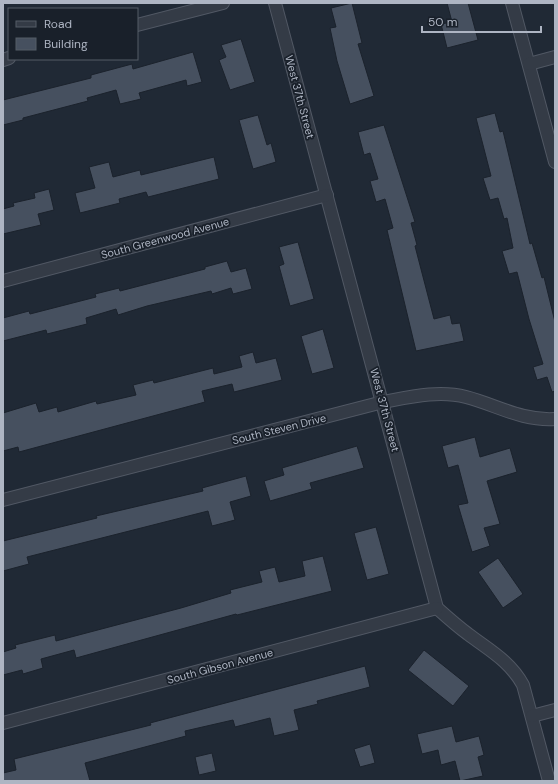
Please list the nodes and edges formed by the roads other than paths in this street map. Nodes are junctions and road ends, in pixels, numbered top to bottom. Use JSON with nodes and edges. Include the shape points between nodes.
{"nodes":[{"id":1,"x":223,"y":3,"type":"edge"},
{"id":2,"x":275,"y":3,"type":"edge"},
{"id":3,"x":512,"y":3,"type":"edge"},
{"id":4,"x":138,"y":25,"type":"edge"},
{"id":5,"x":555,"y":57,"type":"edge"},
{"id":6,"x":529,"y":64,"type":"junction"},
{"id":7,"x":555,"y":162,"type":"edge"},
{"id":8,"x":327,"y":196,"type":"junction"},
{"id":9,"x":3,"y":281,"type":"edge"},
{"id":10,"x":383,"y":402,"type":"junction"},
{"id":11,"x":555,"y":419,"type":"edge"},
{"id":12,"x":3,"y":500,"type":"edge"},
{"id":13,"x":437,"y":608,"type":"junction"},
{"id":14,"x":555,"y":710,"type":"edge"},
{"id":15,"x":532,"y":716,"type":"junction"},
{"id":16,"x":3,"y":723,"type":"edge"},
{"id":17,"x":549,"y":781,"type":"edge"}],
"edges":[{"from":1,"to":4,"type":"street"},
{"from":2,"to":8,"type":"street","name":"West 37th Street"},
{"from":3,"to":6,"type":"street"},
{"from":5,"to":6,"type":"street"},
{"from":6,"to":7,"type":"street"},
{"from":8,"to":9,"type":"street","name":"South Greenwood Avenue"},
{"from":8,"to":10,"type":"street","name":"West 37th Street"},
{"from":10,"to":11,"type":"street","name":"South Steven Drive","via":[[430,394],[465,396],[522,416],[540,420]]},
{"from":10,"to":12,"type":"street","name":"South Steven Drive"},
{"from":10,"to":13,"type":"street","name":"West 37th Street"},
{"from":13,"to":15,"type":"street","via":[[464,632],[506,660],[523,684]]},
{"from":13,"to":16,"type":"street","name":"South Gibson Avenue"},
{"from":14,"to":15,"type":"street"},
{"from":15,"to":17,"type":"street"}]}
